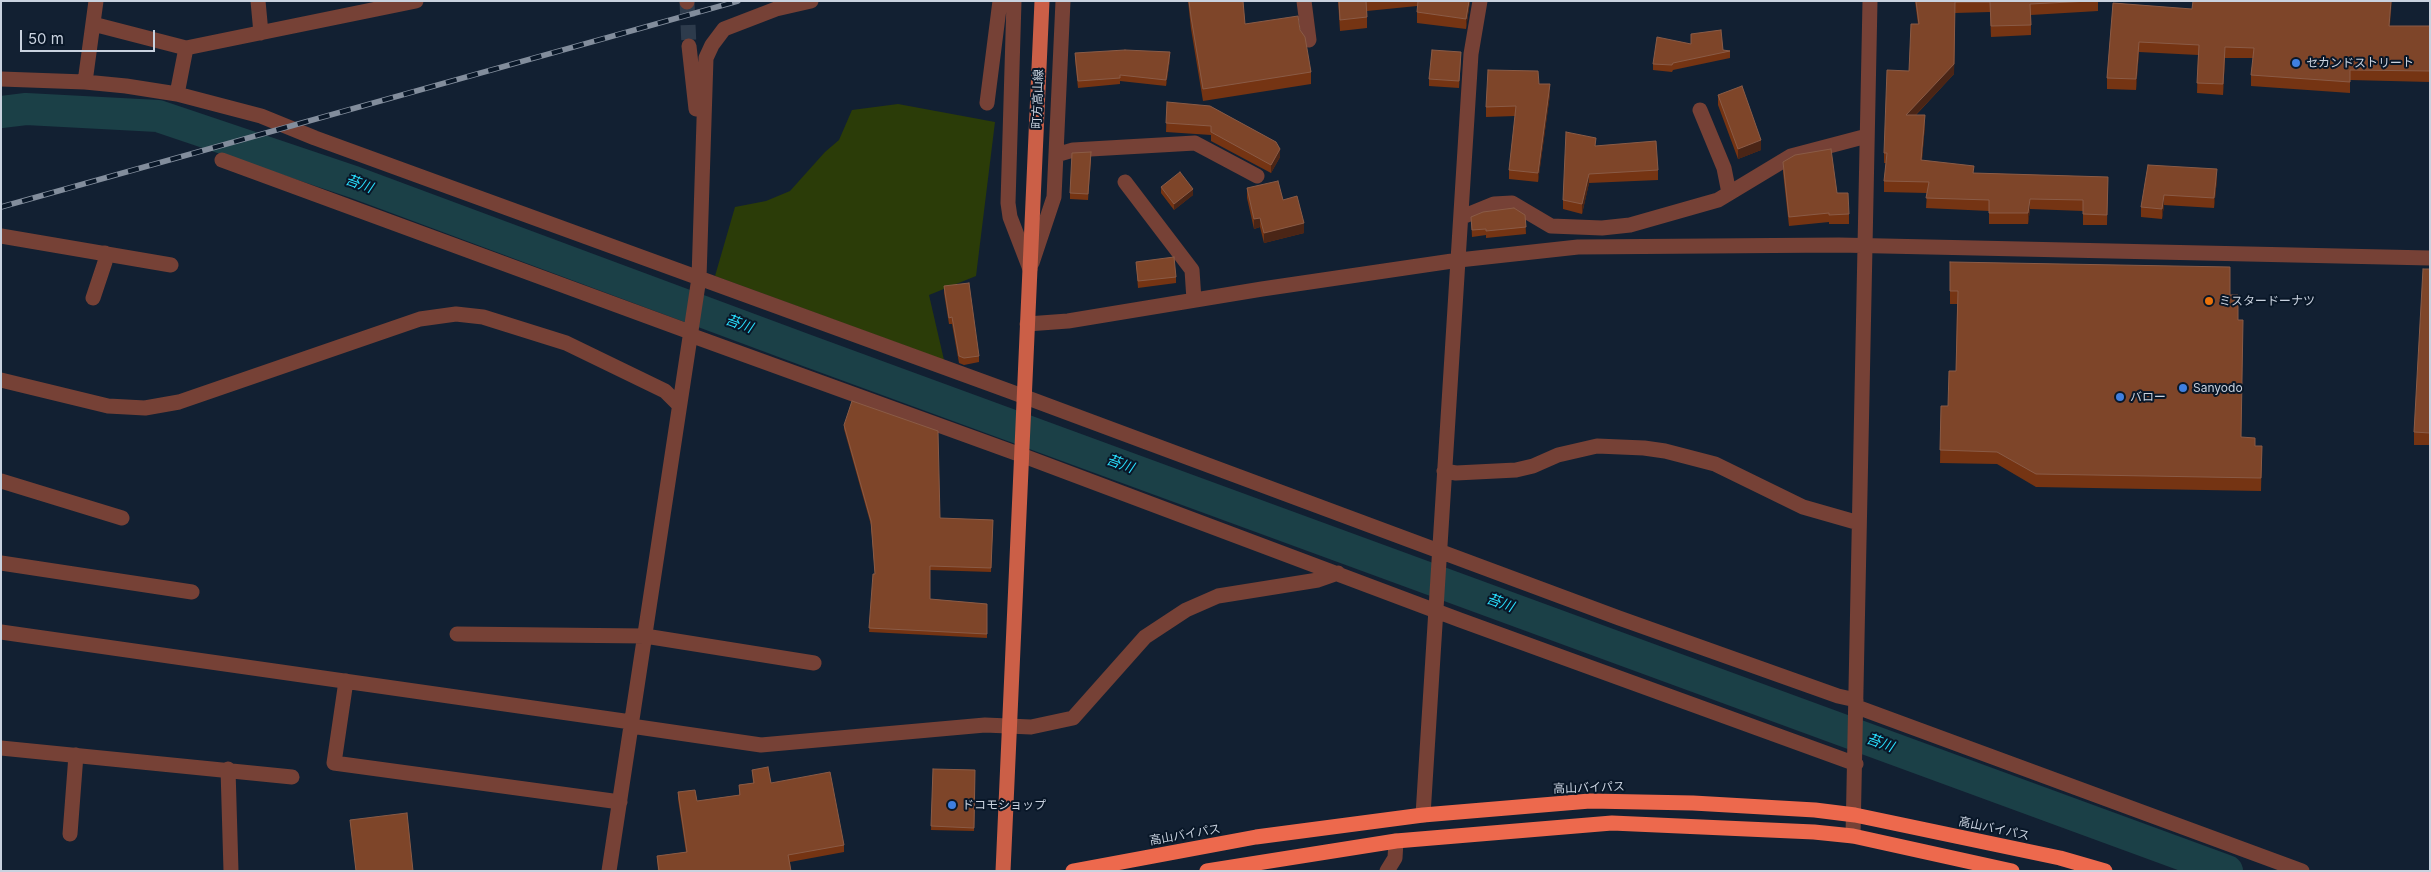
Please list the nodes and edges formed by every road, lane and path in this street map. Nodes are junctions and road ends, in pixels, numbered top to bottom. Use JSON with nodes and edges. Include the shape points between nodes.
{"nodes":[{"id":1,"x":96,"y":1,"type":"edge"},
{"id":2,"x":258,"y":1,"type":"edge"},
{"id":3,"x":416,"y":1,"type":"edge"},
{"id":4,"x":810,"y":1,"type":"edge"},
{"id":5,"x":1000,"y":1,"type":"edge"},
{"id":6,"x":1014,"y":1,"type":"edge"},
{"id":7,"x":1042,"y":1,"type":"edge"},
{"id":8,"x":1063,"y":1,"type":"edge"},
{"id":9,"x":1304,"y":1,"type":"edge"},
{"id":10,"x":1480,"y":1,"type":"edge"},
{"id":11,"x":1870,"y":1,"type":"edge"},
{"id":12,"x":93,"y":24,"type":"junction"},
{"id":13,"x":261,"y":33,"type":"junction"},
{"id":14,"x":1310,"y":40,"type":"dead end"},
{"id":15,"x":689,"y":46,"type":"tunnel mouth"},
{"id":16,"x":186,"y":48,"type":"junction"},
{"id":17,"x":1,"y":79,"type":"edge"},
{"id":18,"x":85,"y":82,"type":"junction"},
{"id":19,"x":176,"y":94,"type":"junction"},
{"id":20,"x":987,"y":103,"type":"dead end"},
{"id":21,"x":1700,"y":110,"type":"dead end"},
{"id":22,"x":1867,"y":136,"type":"junction"},
{"id":23,"x":702,"y":144,"type":"junction"},
{"id":24,"x":1056,"y":155,"type":"junction"},
{"id":25,"x":222,"y":160,"type":"dead end"},
{"id":26,"x":1257,"y":176,"type":"dead end"},
{"id":27,"x":1125,"y":182,"type":"dead end"},
{"id":28,"x":1729,"y":193,"type":"junction"},
{"id":29,"x":1462,"y":217,"type":"junction"},
{"id":30,"x":1,"y":236,"type":"edge"},
{"id":31,"x":1866,"y":247,"type":"junction"},
{"id":32,"x":105,"y":253,"type":"junction"},
{"id":33,"x":2430,"y":258,"type":"edge"},
{"id":34,"x":1459,"y":260,"type":"junction"},
{"id":35,"x":171,"y":265,"type":"dead end"},
{"id":36,"x":1030,"y":269,"type":"junction"},
{"id":37,"x":698,"y":281,"type":"junction"},
{"id":38,"x":92,"y":298,"type":"dead end"},
{"id":39,"x":1194,"y":300,"type":"junction"},
{"id":40,"x":1027,"y":324,"type":"junction"},
{"id":41,"x":690,"y":331,"type":"junction"},
{"id":42,"x":1,"y":380,"type":"edge"},
{"id":43,"x":1024,"y":400,"type":"junction"},
{"id":44,"x":678,"y":404,"type":"junction"},
{"id":45,"x":1022,"y":453,"type":"junction"},
{"id":46,"x":1444,"y":471,"type":"junction"},
{"id":47,"x":1,"y":481,"type":"edge"},
{"id":48,"x":122,"y":518,"type":"dead end"},
{"id":49,"x":1859,"y":523,"type":"junction"},
{"id":50,"x":1439,"y":555,"type":"junction"},
{"id":51,"x":1,"y":563,"type":"edge"},
{"id":52,"x":1338,"y":573,"type":"junction"},
{"id":53,"x":192,"y":592,"type":"dead end"},
{"id":54,"x":1436,"y":607,"type":"junction"},
{"id":55,"x":1,"y":632,"type":"edge"},
{"id":56,"x":457,"y":634,"type":"dead end"},
{"id":57,"x":645,"y":636,"type":"junction"},
{"id":58,"x":814,"y":663,"type":"dead end"},
{"id":59,"x":346,"y":680,"type":"junction"},
{"id":60,"x":1857,"y":706,"type":"junction"},
{"id":61,"x":631,"y":724,"type":"junction"},
{"id":62,"x":1009,"y":727,"type":"junction"},
{"id":63,"x":1,"y":748,"type":"edge"},
{"id":64,"x":76,"y":755,"type":"junction"},
{"id":65,"x":1855,"y":762,"type":"junction"},
{"id":66,"x":228,"y":769,"type":"junction"},
{"id":67,"x":292,"y":777,"type":"dead end"},
{"id":68,"x":620,"y":802,"type":"junction"},
{"id":69,"x":1423,"y":815,"type":"junction"},
{"id":70,"x":1855,"y":815,"type":"junction"},
{"id":71,"x":70,"y":834,"type":"dead end"},
{"id":72,"x":1853,"y":836,"type":"junction"},
{"id":73,"x":1396,"y":841,"type":"junction"},
{"id":74,"x":231,"y":871,"type":"edge"},
{"id":75,"x":610,"y":871,"type":"edge"},
{"id":76,"x":1003,"y":871,"type":"edge"},
{"id":77,"x":1073,"y":871,"type":"edge"},
{"id":78,"x":1207,"y":871,"type":"edge"},
{"id":79,"x":1387,"y":871,"type":"edge"},
{"id":80,"x":2012,"y":871,"type":"edge"},
{"id":81,"x":2105,"y":871,"type":"edge"},
{"id":82,"x":2302,"y":871,"type":"edge"}],
"edges":[{"from":1,"to":12,"type":"street"},
{"from":2,"to":13,"type":"street"},
{"from":3,"to":13,"type":"street"},
{"from":4,"to":23,"type":"street","via":[[776,9],[724,29],[712,45],[705,68]]},
{"from":5,"to":20,"type":"street"},
{"from":6,"to":36,"type":"street","via":[[1008,203],[1010,217]]},
{"from":7,"to":36,"type":"main road","name":"町方高山線"},
{"from":8,"to":24,"type":"street"},
{"from":9,"to":14,"type":"street"},
{"from":10,"to":29,"type":"street","via":[[1471,54]]},
{"from":11,"to":22,"type":"street"},
{"from":12,"to":16,"type":"street"},
{"from":12,"to":18,"type":"street"},
{"from":13,"to":16,"type":"street"},
{"from":15,"to":23,"type":"street"},
{"from":16,"to":19,"type":"street"},
{"from":17,"to":18,"type":"street"},
{"from":18,"to":19,"type":"street"},
{"from":19,"to":37,"type":"street","via":[[261,116]]},
{"from":21,"to":28,"type":"street","via":[[1724,168]]},
{"from":22,"to":28,"type":"street","via":[[1791,156]]},
{"from":22,"to":31,"type":"street"},
{"from":23,"to":37,"type":"street"},
{"from":24,"to":26,"type":"street","via":[[1073,150],[1195,143]]},
{"from":24,"to":36,"type":"street","via":[[1054,197]]},
{"from":25,"to":41,"type":"street"},
{"from":27,"to":39,"type":"street","via":[[1192,270]]},
{"from":28,"to":29,"type":"street","via":[[1692,208],[1630,225],[1602,228],[1551,226],[1512,203],[1494,204]]},
{"from":29,"to":34,"type":"street"},
{"from":30,"to":32,"type":"street"},
{"from":31,"to":33,"type":"street"},
{"from":31,"to":34,"type":"street","via":[[1578,248]]},
{"from":31,"to":49,"type":"street"},
{"from":32,"to":35,"type":"street"},
{"from":32,"to":38,"type":"street"},
{"from":34,"to":39,"type":"street"},
{"from":34,"to":46,"type":"street"},
{"from":36,"to":40,"type":"main road","name":"町方高山線"},
{"from":37,"to":41,"type":"street"},
{"from":37,"to":43,"type":"street"},
{"from":39,"to":40,"type":"street","via":[[1068,321]]},
{"from":40,"to":43,"type":"main road","name":"町方高山線"},
{"from":41,"to":44,"type":"street"},
{"from":41,"to":45,"type":"street"},
{"from":42,"to":44,"type":"street","via":[[108,406],[145,408],[179,402],[420,319],[456,314],[484,317],[566,343],[665,391]]},
{"from":43,"to":45,"type":"main road"},
{"from":43,"to":50,"type":"street"},
{"from":44,"to":57,"type":"street"},
{"from":45,"to":52,"type":"street"},
{"from":45,"to":62,"type":"main road"},
{"from":46,"to":49,"type":"street","via":[[1516,470],[1597,446],[1644,448],[1715,464],[1803,507]]},
{"from":46,"to":50,"type":"street"},
{"from":47,"to":48,"type":"street"},
{"from":49,"to":60,"type":"street"},
{"from":50,"to":54,"type":"street"},
{"from":50,"to":60,"type":"street","via":[[1838,696]]},
{"from":51,"to":53,"type":"street"},
{"from":52,"to":54,"type":"street"},
{"from":52,"to":62,"type":"street","via":[[1318,580],[1218,596],[1202,602],[1145,636],[1073,718],[1031,727]]},
{"from":54,"to":65,"type":"street"},
{"from":54,"to":69,"type":"street"},
{"from":55,"to":59,"type":"street"},
{"from":56,"to":57,"type":"street"},
{"from":57,"to":58,"type":"street"},
{"from":57,"to":61,"type":"street"},
{"from":59,"to":61,"type":"street"},
{"from":59,"to":68,"type":"street","via":[[334,763]]},
{"from":60,"to":65,"type":"street"},
{"from":60,"to":82,"type":"street"},
{"from":61,"to":62,"type":"street","via":[[761,745],[985,725]]},
{"from":61,"to":68,"type":"street"},
{"from":62,"to":76,"type":"main road"},
{"from":63,"to":64,"type":"street"},
{"from":64,"to":66,"type":"street"},
{"from":64,"to":71,"type":"street"},
{"from":65,"to":70,"type":"street"},
{"from":66,"to":67,"type":"street"},
{"from":66,"to":74,"type":"street"},
{"from":68,"to":75,"type":"street"},
{"from":69,"to":70,"type":"highway","name":"高山バイパス","via":[[1590,801],[1702,803]]},
{"from":69,"to":77,"type":"highway","name":"高山バイパス","via":[[1256,837]]},
{"from":70,"to":72,"type":"street"},
{"from":70,"to":81,"type":"highway","name":"高山バイパス","via":[[2060,858]]},
{"from":72,"to":73,"type":"highway","via":[[1612,823]]},
{"from":72,"to":80,"type":"highway"},
{"from":73,"to":78,"type":"highway"},
{"from":73,"to":79,"type":"street","via":[[1395,858]]}]}
